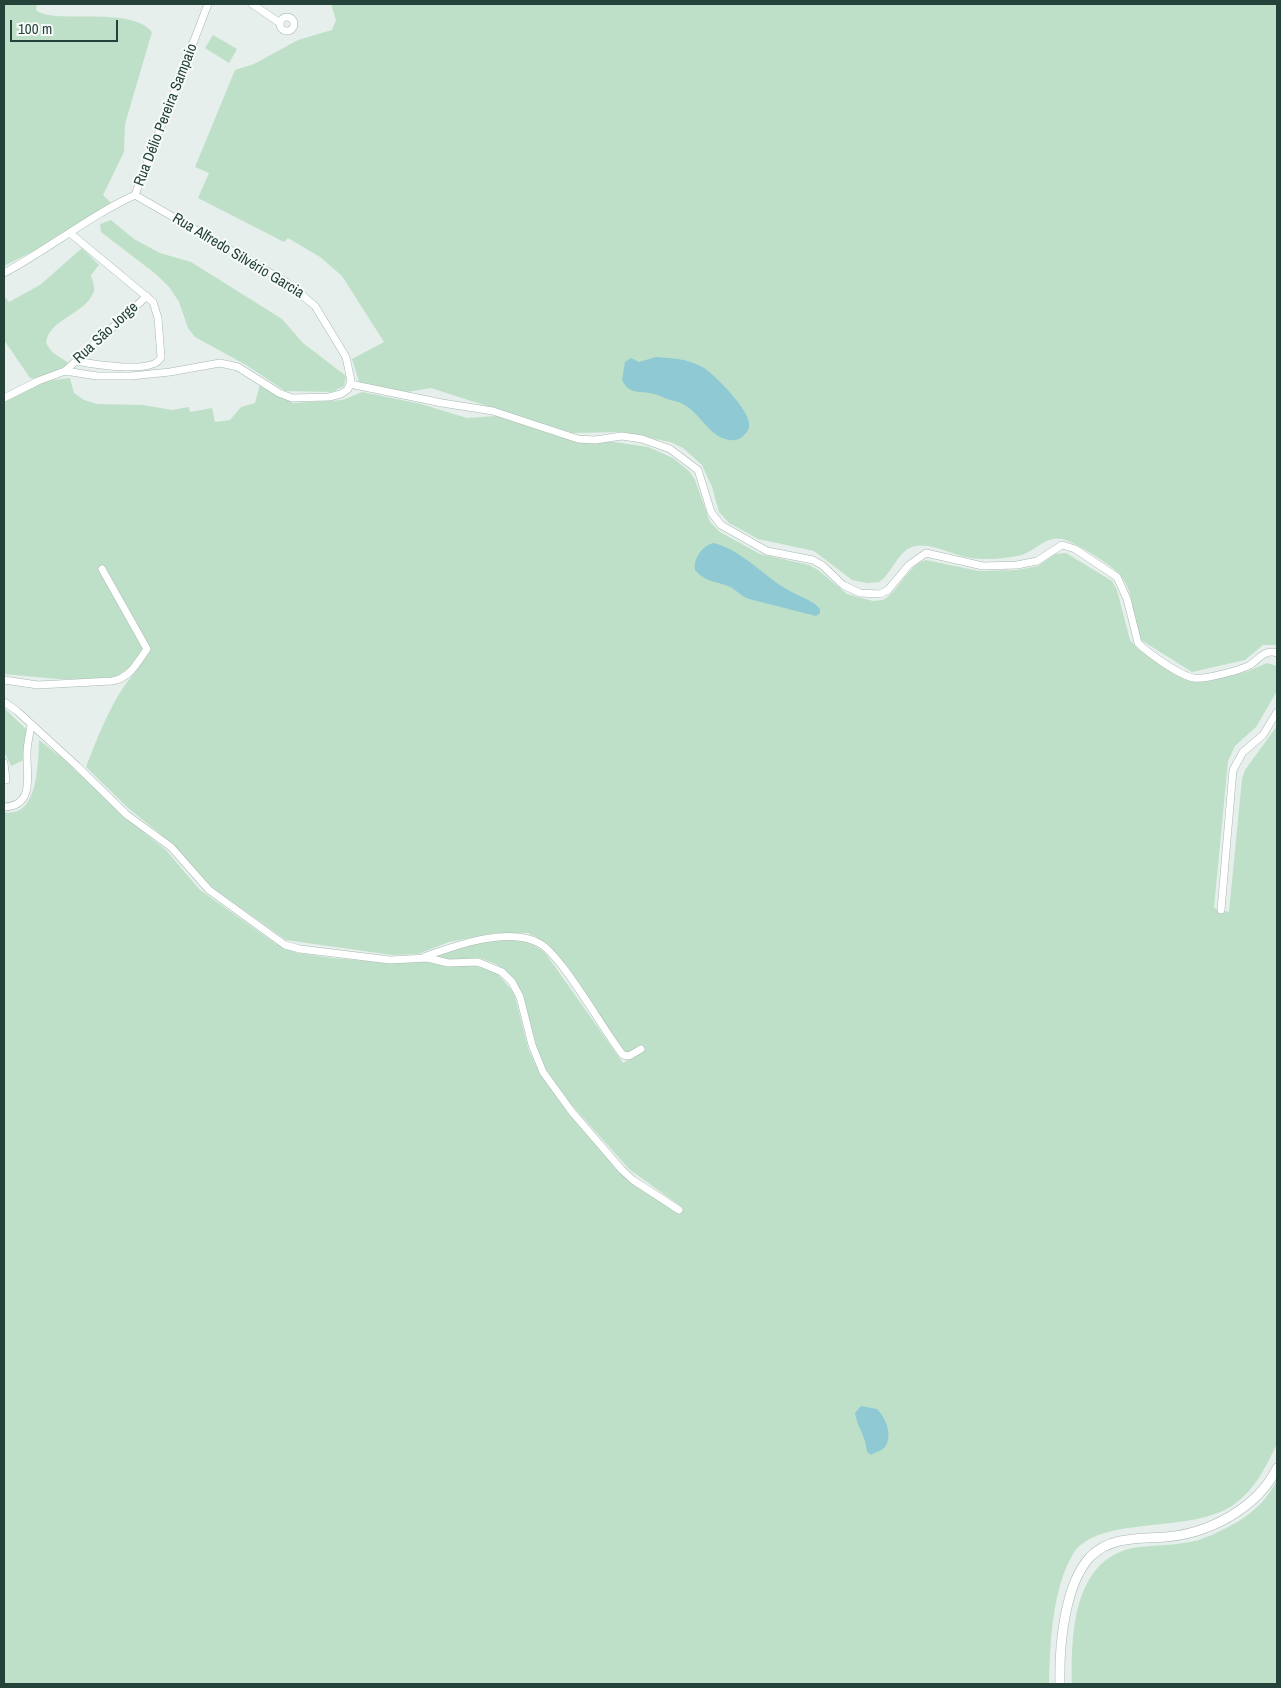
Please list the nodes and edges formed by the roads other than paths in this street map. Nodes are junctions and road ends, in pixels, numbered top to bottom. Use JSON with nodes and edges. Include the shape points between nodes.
{"nodes":[{"id":1,"x":208,"y":4,"type":"edge"},
{"id":2,"x":252,"y":4,"type":"edge"},
{"id":3,"x":280,"y":23,"type":"dead end"},
{"id":4,"x":135,"y":195,"type":"junction"},
{"id":5,"x":70,"y":233,"type":"junction"},
{"id":6,"x":4,"y":273,"type":"edge"},
{"id":7,"x":147,"y":296,"type":"junction"},
{"id":8,"x":76,"y":362,"type":"junction"},
{"id":9,"x":66,"y":371,"type":"junction"},
{"id":10,"x":350,"y":384,"type":"junction"},
{"id":11,"x":4,"y":398,"type":"edge"},
{"id":12,"x":102,"y":569,"type":"dead end"},
{"id":13,"x":1277,"y":653,"type":"edge"},
{"id":14,"x":4,"y":680,"type":"edge"},
{"id":15,"x":4,"y":702,"type":"edge"},
{"id":16,"x":1277,"y":712,"type":"edge"},
{"id":17,"x":31,"y":725,"type":"junction"},
{"id":18,"x":4,"y":763,"type":"edge"},
{"id":19,"x":6,"y":780,"type":"dead end"},
{"id":20,"x":4,"y":808,"type":"edge"},
{"id":21,"x":1221,"y":910,"type":"dead end"},
{"id":22,"x":420,"y":958,"type":"junction"},
{"id":23,"x":641,"y":1049,"type":"dead end"},
{"id":24,"x":678,"y":1210,"type":"dead end"},
{"id":25,"x":1277,"y":1468,"type":"edge"},
{"id":26,"x":1060,"y":1684,"type":"edge"}],
"edges":[{"from":1,"to":4,"type":"street","name":"Rua Délio Pereira Sampaio"},
{"from":2,"to":3,"type":"street"},
{"from":4,"to":5,"type":"street","name":"Rua Délio Pereira Sampaio","via":[[103,210]]},
{"from":4,"to":10,"type":"street","name":"Rua Alfredo Silvério Garcia","via":[[308,298],[346,357]]},
{"from":5,"to":6,"type":"street","name":"Rua Délio Pereira Sampaio"},
{"from":5,"to":7,"type":"street"},
{"from":7,"to":8,"type":"street","name":"Rua São Jorge"},
{"from":7,"to":8,"type":"street","via":[[155,304],[157,313],[161,357],[157,363],[118,367]]},
{"from":8,"to":9,"type":"street","name":"Rua São Jorge"},
{"from":9,"to":10,"type":"street","via":[[97,376],[131,376],[225,363],[292,398],[338,396]]},
{"from":9,"to":11,"type":"street"},
{"from":10,"to":13,"type":"street","via":[[493,411],[578,439],[632,437],[674,451],[698,470],[711,512],[721,525],[767,551],[822,565],[843,586],[853,591],[880,594],[888,590],[909,565],[926,553],[983,566],[1017,565],[1038,560],[1056,547],[1068,546],[1117,577],[1127,599],[1138,642],[1186,675],[1202,678],[1237,670],[1267,652]]},
{"from":12,"to":14,"type":"street","via":[[147,649],[131,672],[112,681],[38,685]]},
{"from":15,"to":17,"type":"street"},
{"from":16,"to":21,"type":"street","via":[[1263,735],[1243,752],[1233,770]]},
{"from":17,"to":20,"type":"street","via":[[27,754],[28,786],[19,801]]},
{"from":17,"to":22,"type":"street","via":[[127,815],[171,847],[209,890],[285,945],[382,959]]},
{"from":18,"to":19,"type":"street"},
{"from":22,"to":23,"type":"street","via":[[484,939],[512,937],[533,940],[553,956],[623,1055],[630,1056]]},
{"from":22,"to":24,"type":"street","via":[[448,964],[469,961],[487,964],[507,976],[520,996],[536,1059],[555,1091],[622,1170]]},
{"from":25,"to":26,"type":"street","via":[[1257,1496],[1219,1521],[1188,1533],[1119,1541],[1090,1557],[1069,1602]]}]}
